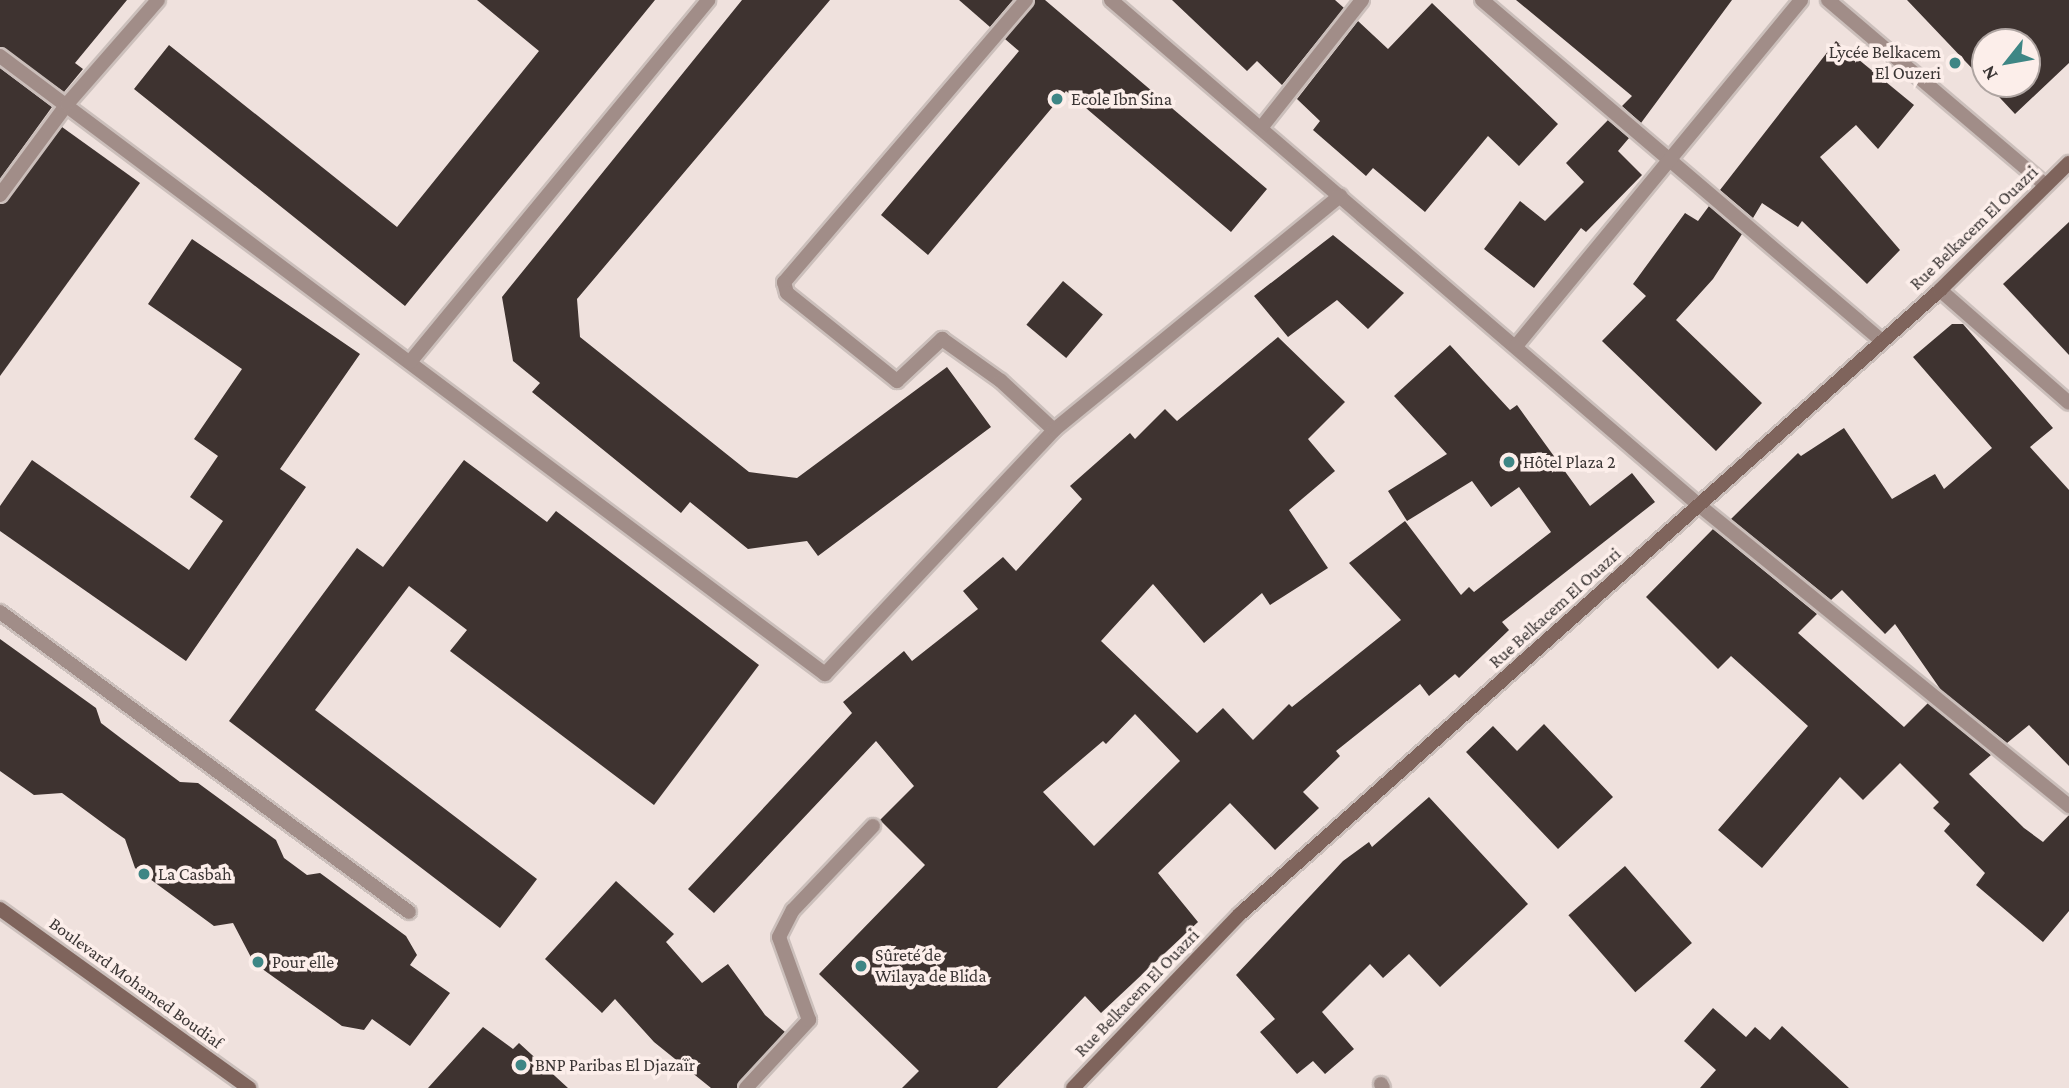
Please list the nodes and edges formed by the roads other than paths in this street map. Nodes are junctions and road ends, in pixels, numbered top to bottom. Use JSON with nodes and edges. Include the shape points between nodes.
{"nodes":[{"id":1,"x":158,"y":0,"type":"edge"},
{"id":2,"x":708,"y":0,"type":"edge"},
{"id":3,"x":1026,"y":0,"type":"edge"},
{"id":4,"x":1111,"y":0,"type":"edge"},
{"id":5,"x":1362,"y":0,"type":"edge"},
{"id":6,"x":1482,"y":0,"type":"edge"},
{"id":7,"x":1801,"y":0,"type":"edge"},
{"id":8,"x":1828,"y":0,"type":"edge"},
{"id":9,"x":0,"y":56,"type":"edge"},
{"id":10,"x":67,"y":104,"type":"junction"},
{"id":11,"x":1261,"y":128,"type":"junction"},
{"id":12,"x":1672,"y":157,"type":"junction"},
{"id":13,"x":2069,"y":163,"type":"edge"},
{"id":14,"x":2045,"y":185,"type":"junction"},
{"id":15,"x":0,"y":195,"type":"edge"},
{"id":16,"x":1340,"y":196,"type":"junction"},
{"id":17,"x":1940,"y":290,"type":"junction"},
{"id":18,"x":1882,"y":341,"type":"junction"},
{"id":19,"x":1516,"y":346,"type":"junction"},
{"id":20,"x":410,"y":362,"type":"junction"},
{"id":21,"x":2069,"y":403,"type":"edge"},
{"id":22,"x":1054,"y":430,"type":"junction"},
{"id":23,"x":1700,"y":506,"type":"junction"},
{"id":24,"x":0,"y":612,"type":"edge"},
{"id":25,"x":2069,"y":806,"type":"edge"},
{"id":26,"x":873,"y":826,"type":"dead end"},
{"id":27,"x":0,"y":909,"type":"edge"},
{"id":28,"x":409,"y":912,"type":"dead end"},
{"id":29,"x":249,"y":1088,"type":"edge"},
{"id":30,"x":746,"y":1088,"type":"edge"},
{"id":31,"x":1073,"y":1088,"type":"edge"}],
"edges":[{"from":1,"to":10,"type":"street"},
{"from":2,"to":20,"type":"street"},
{"from":3,"to":22,"type":"street","via":[[785,282],[787,293],[897,381],[942,340],[1001,382]]},
{"from":4,"to":11,"type":"street"},
{"from":5,"to":11,"type":"street"},
{"from":6,"to":12,"type":"street"},
{"from":7,"to":12,"type":"street"},
{"from":8,"to":14,"type":"street"},
{"from":9,"to":10,"type":"street"},
{"from":10,"to":15,"type":"street"},
{"from":10,"to":20,"type":"street"},
{"from":11,"to":16,"type":"street"},
{"from":12,"to":18,"type":"street"},
{"from":12,"to":19,"type":"street"},
{"from":13,"to":14,"type":"street","name":"Rue Belkacem El Ouazri"},
{"from":14,"to":17,"type":"street","name":"Rue Belkacem El Ouazri"},
{"from":16,"to":19,"type":"street"},
{"from":16,"to":22,"type":"street"},
{"from":17,"to":18,"type":"street","name":"Rue Belkacem El Ouazri"},
{"from":17,"to":21,"type":"street"},
{"from":18,"to":23,"type":"street","name":"Rue Belkacem El Ouazri"},
{"from":19,"to":23,"type":"street"},
{"from":20,"to":22,"type":"street","via":[[825,674]]},
{"from":23,"to":25,"type":"street"},
{"from":23,"to":31,"type":"street","name":"Rue Belkacem El Ouazri","via":[[1240,914]]},
{"from":24,"to":28,"type":"street"},
{"from":26,"to":30,"type":"street","via":[[793,910],[779,937],[808,1020]]},
{"from":27,"to":29,"type":"street","name":"Boulevard Mohamed Boudiaf"}]}
